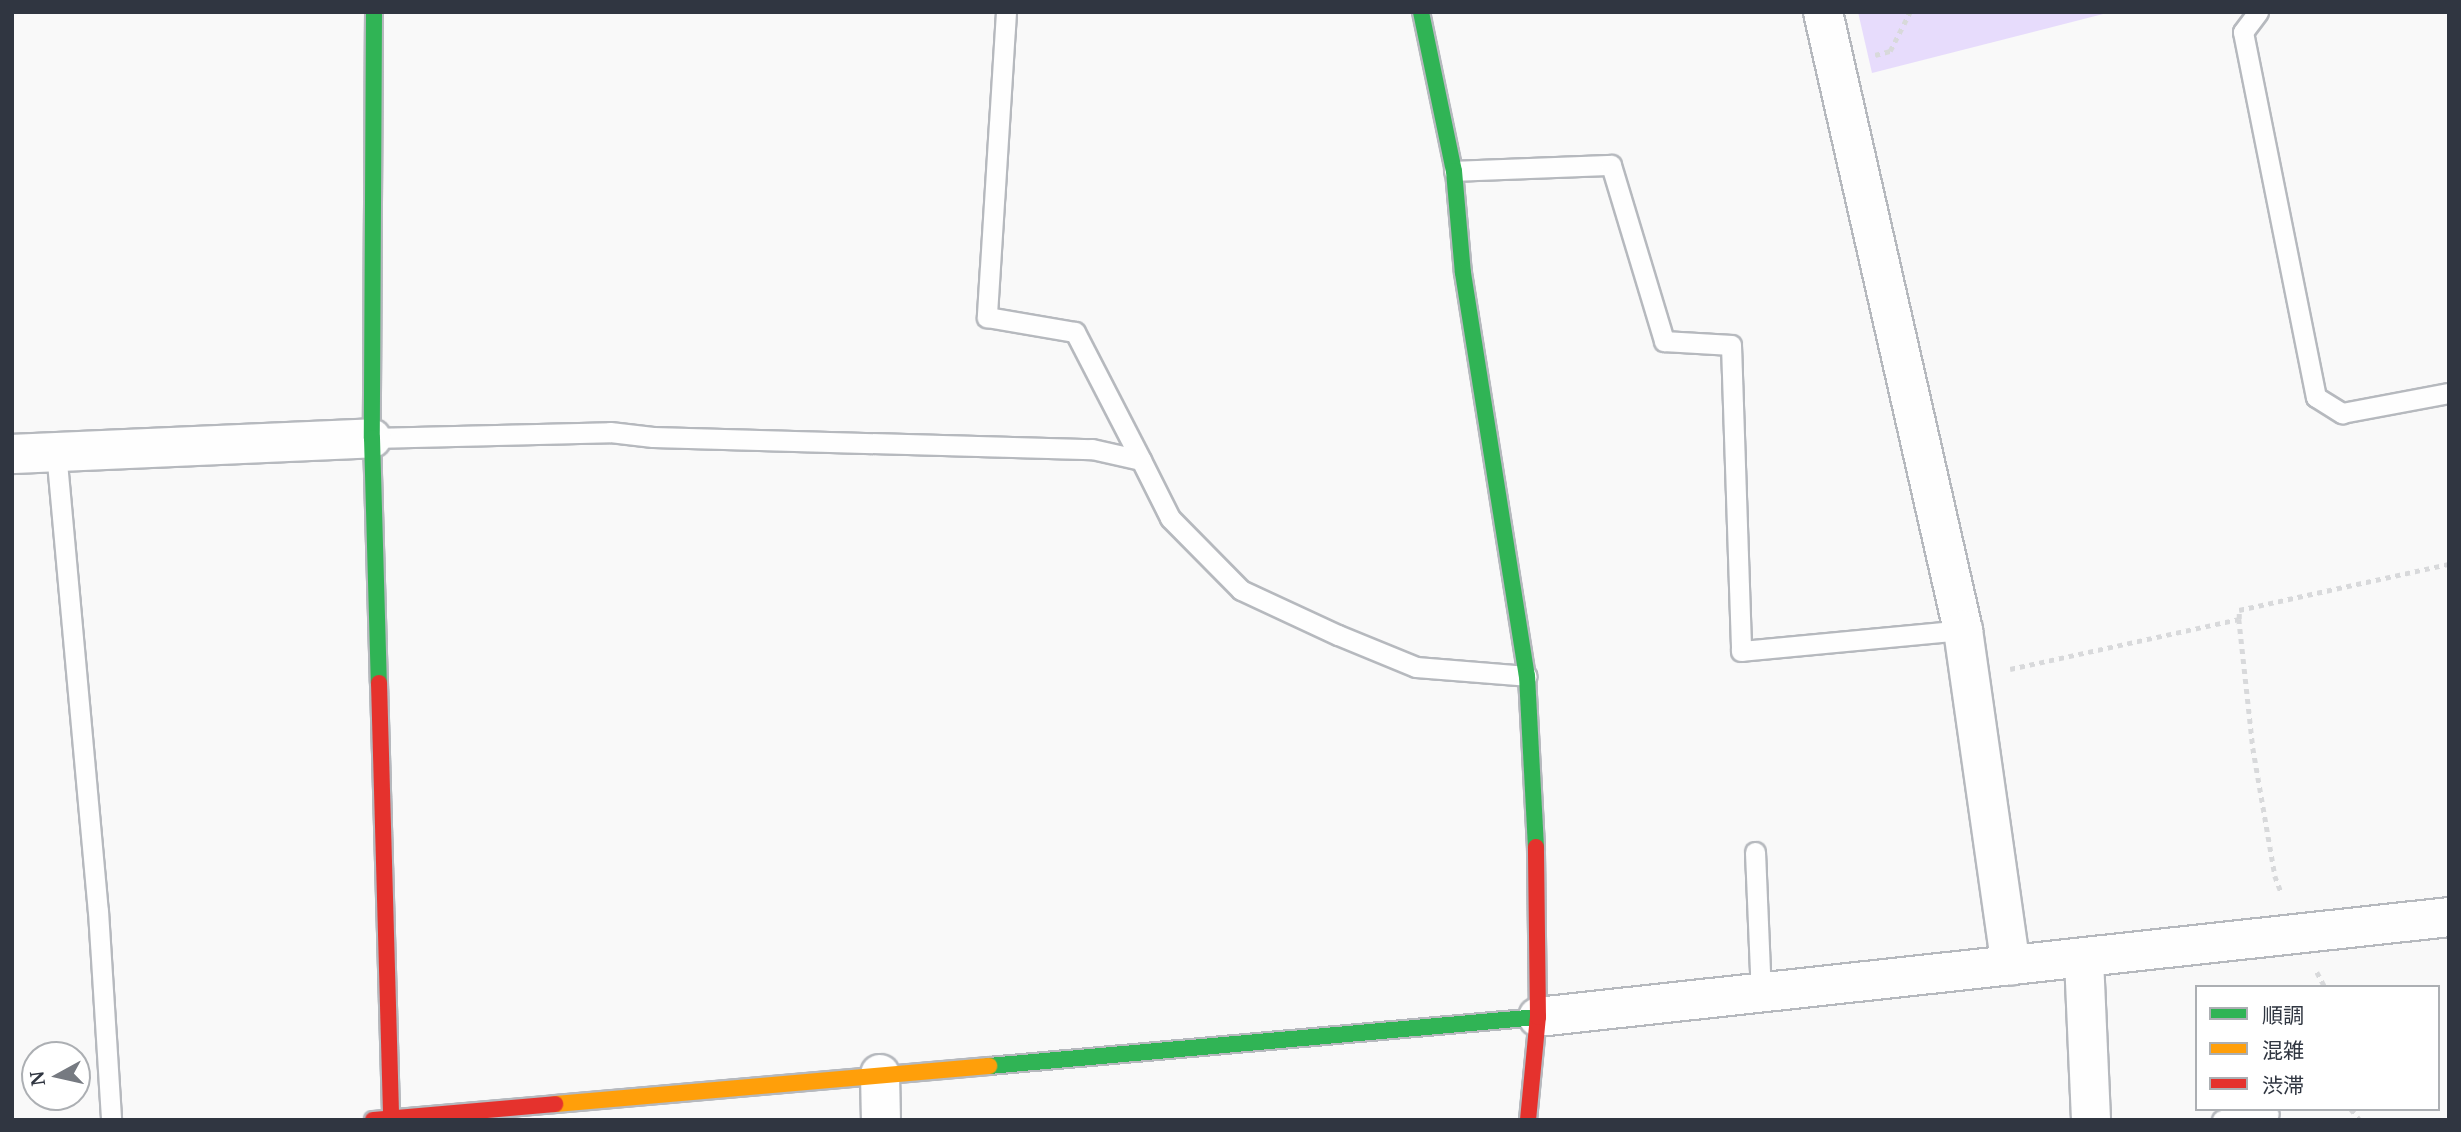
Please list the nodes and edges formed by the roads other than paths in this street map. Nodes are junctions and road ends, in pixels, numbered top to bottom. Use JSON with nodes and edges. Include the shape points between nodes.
{"nodes":[{"id":1,"x":374,"y":12,"type":"edge"},
{"id":2,"x":1006,"y":12,"type":"edge"},
{"id":3,"x":1421,"y":12,"type":"edge"},
{"id":4,"x":1823,"y":12,"type":"edge"},
{"id":5,"x":2258,"y":12,"type":"edge"},
{"id":6,"x":1454,"y":171,"type":"junction"},
{"id":7,"x":2449,"y":393,"type":"edge"},
{"id":8,"x":372,"y":438,"type":"junction"},
{"id":9,"x":56,"y":451,"type":"junction"},
{"id":10,"x":12,"y":454,"type":"edge"},
{"id":11,"x":1141,"y":460,"type":"junction"},
{"id":12,"x":1964,"y":629,"type":"junction"},
{"id":13,"x":1527,"y":676,"type":"junction"},
{"id":14,"x":1755,"y":852,"type":"dead end"},
{"id":15,"x":2449,"y":918,"type":"edge"},
{"id":16,"x":2084,"y":959,"type":"junction"},
{"id":17,"x":2011,"y":966,"type":"junction"},
{"id":18,"x":1761,"y":993,"type":"junction"},
{"id":19,"x":1538,"y":1017,"type":"junction"},
{"id":20,"x":880,"y":1074,"type":"junction"},
{"id":21,"x":2269,"y":1114,"type":"dead end"},
{"id":22,"x":391,"y":1119,"type":"edge"},
{"id":23,"x":111,"y":1120,"type":"edge"},
{"id":24,"x":373,"y":1120,"type":"edge"},
{"id":25,"x":881,"y":1120,"type":"edge"},
{"id":26,"x":1528,"y":1120,"type":"edge"},
{"id":27,"x":2091,"y":1120,"type":"edge"},
{"id":28,"x":2222,"y":1120,"type":"edge"}],
"edges":[{"from":1,"to":8,"type":"street"},
{"from":2,"to":11,"type":"lane","via":[[987,317],[1075,332]]},
{"from":3,"to":6,"type":"street"},
{"from":4,"to":12,"type":"street"},
{"from":5,"to":7,"type":"lane","via":[[2244,32],[2316,397],[2342,413]]},
{"from":6,"to":12,"type":"lane","via":[[1611,164],[1664,341],[1731,345],[1741,651]]},
{"from":6,"to":13,"type":"street","via":[[1463,273]]},
{"from":8,"to":9,"type":"street"},
{"from":8,"to":11,"type":"lane","via":[[610,432],[1092,449]]},
{"from":8,"to":22,"type":"street"},
{"from":9,"to":10,"type":"street"},
{"from":9,"to":23,"type":"lane","via":[[98,911]]},
{"from":11,"to":13,"type":"lane","via":[[1170,518],[1241,590],[1416,667]]},
{"from":12,"to":17,"type":"street"},
{"from":13,"to":19,"type":"street","via":[[1537,868]]},
{"from":14,"to":18,"type":"lane"},
{"from":15,"to":16,"type":"street"},
{"from":16,"to":17,"type":"street"},
{"from":16,"to":27,"type":"street"},
{"from":17,"to":18,"type":"street"},
{"from":18,"to":19,"type":"street"},
{"from":19,"to":20,"type":"street"},
{"from":19,"to":26,"type":"street"},
{"from":20,"to":22,"type":"street"},
{"from":20,"to":25,"type":"street"},
{"from":21,"to":28,"type":"lane"},
{"from":22,"to":24,"type":"street"}]}
